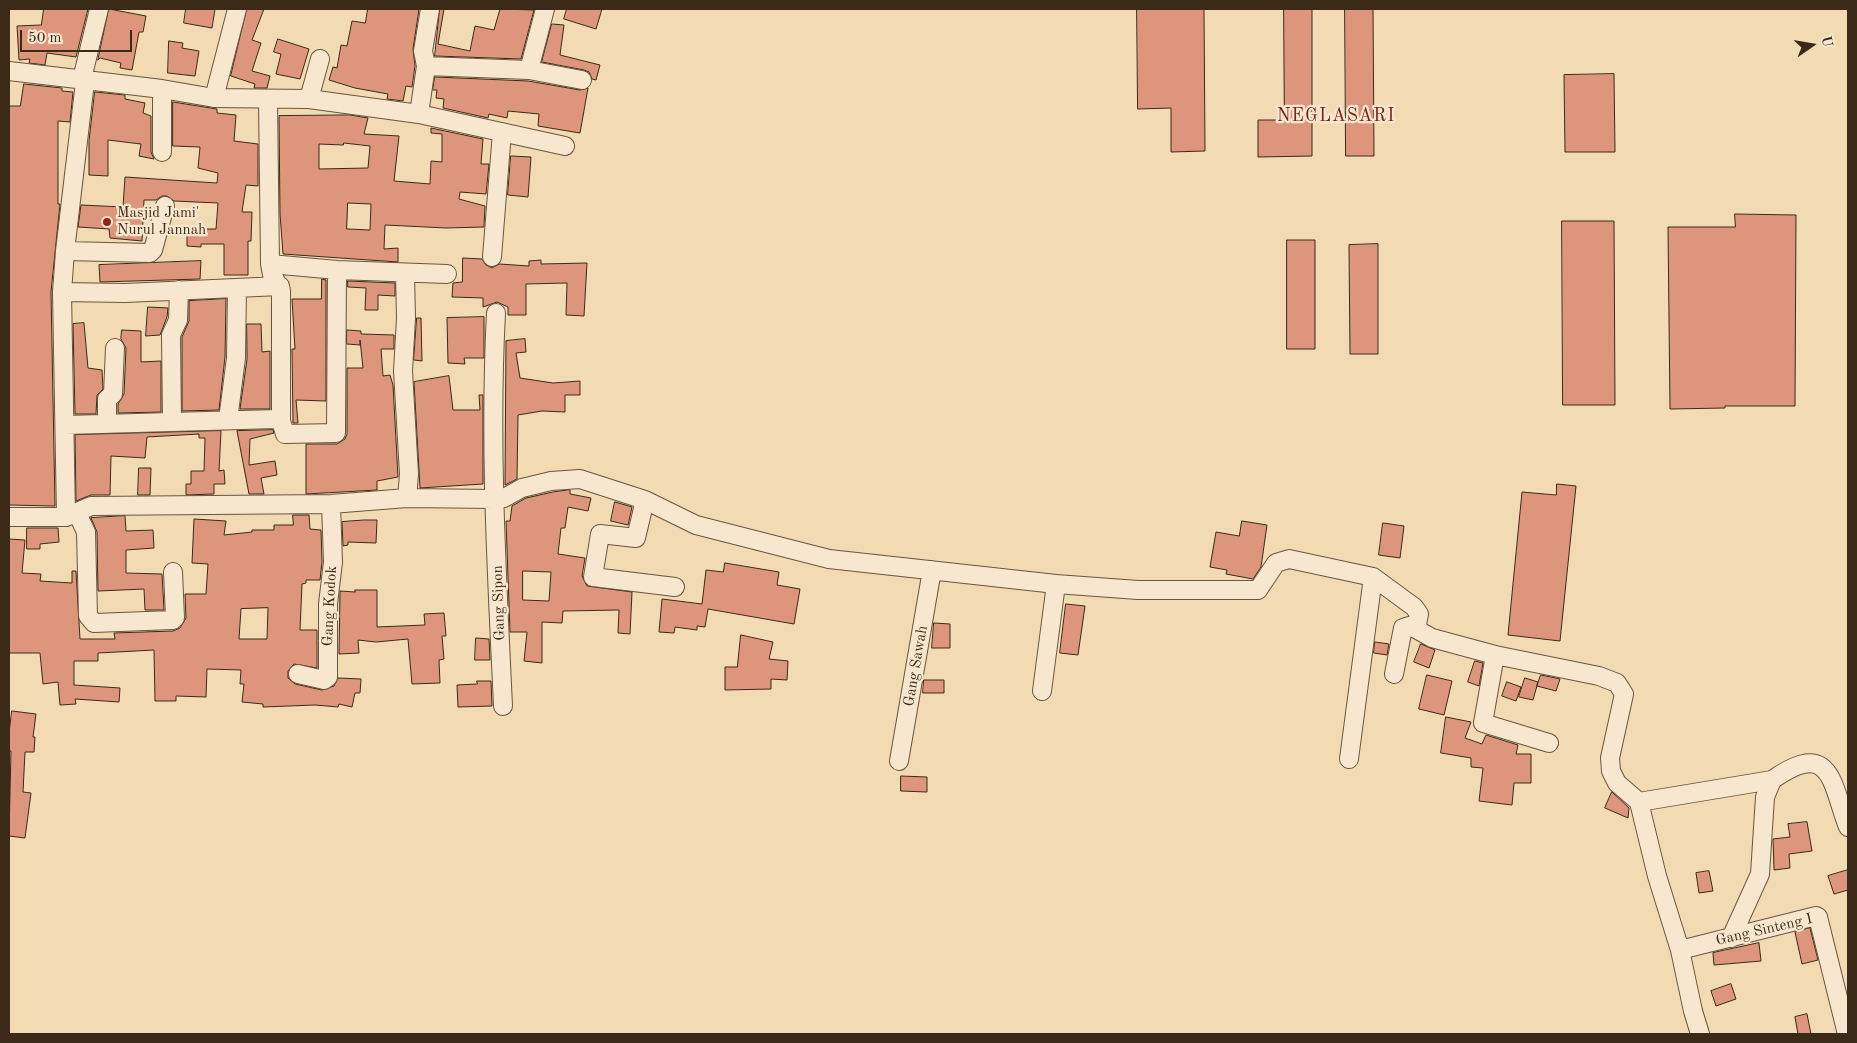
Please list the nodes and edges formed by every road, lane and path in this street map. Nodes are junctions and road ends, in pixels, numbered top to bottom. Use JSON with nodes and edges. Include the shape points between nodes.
{"nodes":[{"id":1,"x":99,"y":9,"type":"edge"},
{"id":2,"x":237,"y":9,"type":"edge"},
{"id":3,"x":430,"y":9,"type":"edge"},
{"id":4,"x":545,"y":9,"type":"edge"},
{"id":5,"x":320,"y":60,"type":"dead end"},
{"id":6,"x":426,"y":66,"type":"junction"},
{"id":7,"x":529,"y":70,"type":"junction"},
{"id":8,"x":9,"y":71,"type":"edge"},
{"id":9,"x":582,"y":80,"type":"dead end"},
{"id":10,"x":84,"y":81,"type":"junction"},
{"id":11,"x":162,"y":89,"type":"junction"},
{"id":12,"x":214,"y":98,"type":"junction"},
{"id":13,"x":268,"y":99,"type":"junction"},
{"id":14,"x":309,"y":99,"type":"junction"},
{"id":15,"x":419,"y":114,"type":"junction"},
{"id":16,"x":502,"y":132,"type":"junction"},
{"id":17,"x":565,"y":146,"type":"dead end"},
{"id":18,"x":162,"y":152,"type":"dead end"},
{"id":19,"x":165,"y":206,"type":"dead end"},
{"id":20,"x":64,"y":251,"type":"junction"},
{"id":21,"x":492,"y":257,"type":"dead end"},
{"id":22,"x":270,"y":264,"type":"junction"},
{"id":23,"x":337,"y":270,"type":"junction"},
{"id":24,"x":405,"y":273,"type":"junction"},
{"id":25,"x":447,"y":274,"type":"dead end"},
{"id":26,"x":280,"y":286,"type":"junction"},
{"id":27,"x":237,"y":289,"type":"junction"},
{"id":28,"x":178,"y":290,"type":"junction"},
{"id":29,"x":62,"y":292,"type":"junction"},
{"id":30,"x":496,"y":313,"type":"dead end"},
{"id":31,"x":114,"y":348,"type":"dead end"},
{"id":32,"x":228,"y":420,"type":"junction"},
{"id":33,"x":280,"y":421,"type":"junction"},
{"id":34,"x":172,"y":422,"type":"junction"},
{"id":35,"x":107,"y":423,"type":"junction"},
{"id":36,"x":66,"y":425,"type":"junction"},
{"id":37,"x":407,"y":498,"type":"junction"},
{"id":38,"x":495,"y":499,"type":"junction"},
{"id":39,"x":645,"y":500,"type":"junction"},
{"id":40,"x":330,"y":504,"type":"junction"},
{"id":41,"x":72,"y":515,"type":"junction"},
{"id":42,"x":9,"y":517,"type":"edge"},
{"id":43,"x":932,"y":570,"type":"junction"},
{"id":44,"x":173,"y":572,"type":"dead end"},
{"id":45,"x":1372,"y":577,"type":"junction"},
{"id":46,"x":1056,"y":584,"type":"junction"},
{"id":47,"x":675,"y":588,"type":"dead end"},
{"id":48,"x":1416,"y":629,"type":"junction"},
{"id":49,"x":1495,"y":656,"type":"junction"},
{"id":50,"x":298,"y":674,"type":"dead end"},
{"id":51,"x":1394,"y":674,"type":"dead end"},
{"id":52,"x":1042,"y":690,"type":"dead end"},
{"id":53,"x":503,"y":706,"type":"dead end"},
{"id":54,"x":1549,"y":743,"type":"dead end"},
{"id":55,"x":1349,"y":760,"type":"dead end"},
{"id":56,"x":899,"y":761,"type":"dead end"},
{"id":57,"x":1772,"y":780,"type":"junction"},
{"id":58,"x":1640,"y":802,"type":"junction"},
{"id":59,"x":1848,"y":828,"type":"edge"},
{"id":60,"x":1731,"y":938,"type":"junction"},
{"id":61,"x":1680,"y":950,"type":"junction"},
{"id":62,"x":1700,"y":1034,"type":"edge"},
{"id":63,"x":1848,"y":1034,"type":"edge"}],
"edges":[{"from":1,"to":10,"type":"street"},
{"from":2,"to":12,"type":"street"},
{"from":3,"to":6,"type":"street","via":[[423,50]]},
{"from":4,"to":7,"type":"street"},
{"from":5,"to":14,"type":"street"},
{"from":6,"to":7,"type":"street"},
{"from":6,"to":15,"type":"street"},
{"from":7,"to":9,"type":"street"},
{"from":8,"to":10,"type":"street"},
{"from":10,"to":11,"type":"street"},
{"from":10,"to":20,"type":"street"},
{"from":11,"to":12,"type":"street"},
{"from":11,"to":18,"type":"street"},
{"from":12,"to":13,"type":"street"},
{"from":13,"to":14,"type":"street"},
{"from":13,"to":22,"type":"street"},
{"from":14,"to":15,"type":"street"},
{"from":15,"to":16,"type":"street"},
{"from":16,"to":17,"type":"street"},
{"from":16,"to":21,"type":"street"},
{"from":19,"to":20,"type":"street","via":[[154,250],[150,254]]},
{"from":20,"to":29,"type":"street"},
{"from":22,"to":23,"type":"street"},
{"from":22,"to":26,"type":"street"},
{"from":23,"to":24,"type":"street"},
{"from":23,"to":33,"type":"street","via":[[337,430],[332,434],[285,434]]},
{"from":24,"to":25,"type":"street"},
{"from":24,"to":37,"type":"street","via":[[403,371],[409,474]]},
{"from":26,"to":27,"type":"street"},
{"from":26,"to":33,"type":"street"},
{"from":27,"to":28,"type":"street"},
{"from":27,"to":32,"type":"street","via":[[236,358]]},
{"from":28,"to":29,"type":"street"},
{"from":28,"to":34,"type":"street","via":[[178,320],[171,335]]},
{"from":29,"to":36,"type":"street"},
{"from":30,"to":38,"type":"street","name":"Gang Sipon"},
{"from":31,"to":35,"type":"street","via":[[113,394],[107,400]]},
{"from":32,"to":33,"type":"street"},
{"from":32,"to":34,"type":"street"},
{"from":34,"to":35,"type":"street"},
{"from":35,"to":36,"type":"street"},
{"from":36,"to":41,"type":"street"},
{"from":37,"to":38,"type":"street"},
{"from":37,"to":40,"type":"street"},
{"from":38,"to":39,"type":"street","via":[[551,481],[580,479]]},
{"from":38,"to":53,"type":"street","name":"Gang Sipon"},
{"from":39,"to":43,"type":"street","via":[[696,525],[829,559]]},
{"from":39,"to":47,"type":"street","via":[[636,538],[600,534],[593,577]]},
{"from":40,"to":41,"type":"street","via":[[91,506]]},
{"from":40,"to":50,"type":"street","name":"Gang Kodok","via":[[333,562],[328,604],[328,677],[324,680]]},
{"from":41,"to":42,"type":"street"},
{"from":41,"to":44,"type":"street","via":[[86,532],[88,616],[94,623],[173,620]]},
{"from":43,"to":46,"type":"street"},
{"from":43,"to":56,"type":"street","name":"Gang Sawah"},
{"from":45,"to":46,"type":"street","via":[[1289,559],[1276,563],[1258,590],[1138,590]]},
{"from":45,"to":48,"type":"street","via":[[1414,607],[1419,614]]},
{"from":45,"to":55,"type":"street"},
{"from":46,"to":52,"type":"street"},
{"from":48,"to":49,"type":"street","via":[[1432,638]]},
{"from":48,"to":51,"type":"street","via":[[1403,628]]},
{"from":49,"to":54,"type":"street","via":[[1483,723]]},
{"from":49,"to":58,"type":"street","via":[[1600,676],[1617,683],[1624,694],[1610,758],[1611,771],[1617,783]]},
{"from":57,"to":58,"type":"street"},
{"from":57,"to":59,"type":"street","via":[[1801,764],[1816,763],[1824,767],[1837,790]]},
{"from":57,"to":60,"type":"street","via":[[1765,797],[1760,874]]},
{"from":58,"to":61,"type":"street","via":[[1657,876]]},
{"from":60,"to":61,"type":"street","name":"Gang Sinteng I"},
{"from":60,"to":63,"type":"street","name":"Gang Sinteng I","via":[[1811,916],[1818,917]]},
{"from":61,"to":62,"type":"street"}]}
